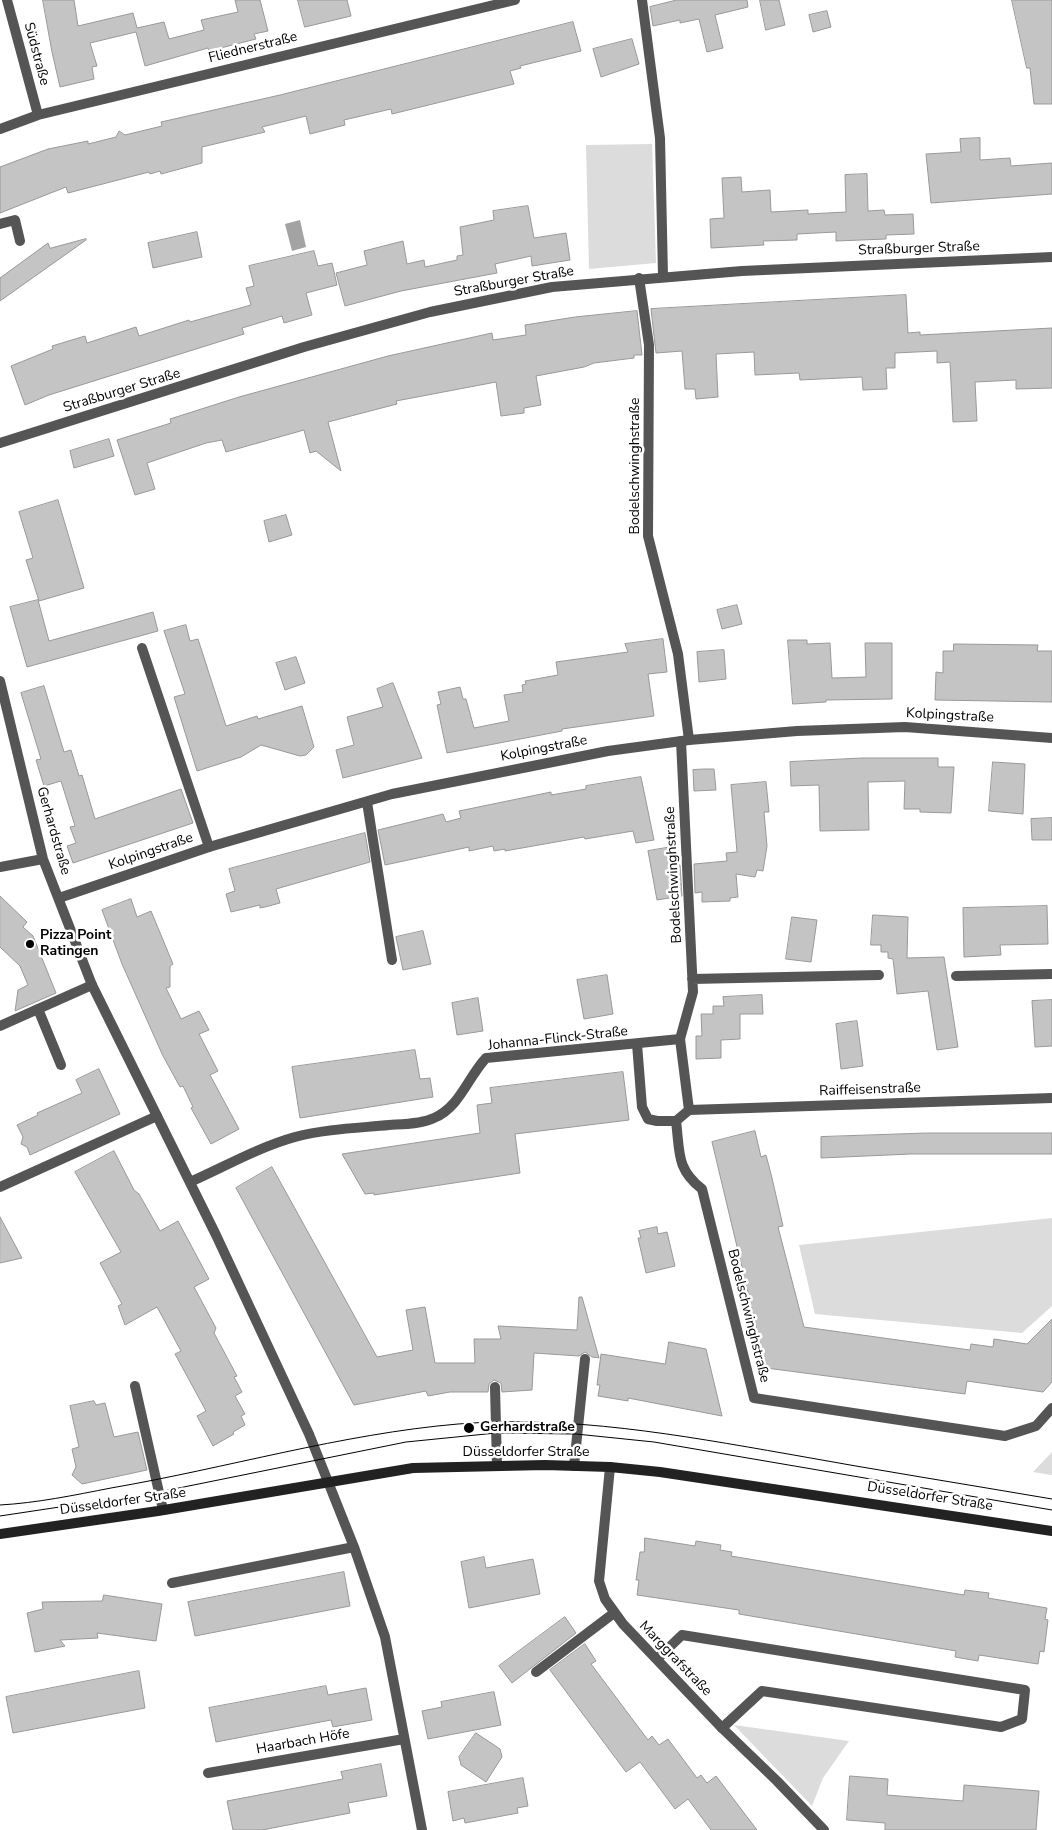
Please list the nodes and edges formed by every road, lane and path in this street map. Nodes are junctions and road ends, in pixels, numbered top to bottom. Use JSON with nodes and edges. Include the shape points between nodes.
{"nodes":[{"id":1,"x":7,"y":0,"type":"edge"},
{"id":2,"x":515,"y":0,"type":"edge"},
{"id":3,"x":642,"y":0,"type":"edge"},
{"id":4,"x":38,"y":115,"type":"junction"},
{"id":5,"x":0,"y":129,"type":"edge"},
{"id":6,"x":0,"y":224,"type":"edge"},
{"id":7,"x":20,"y":241,"type":"dead end"},
{"id":8,"x":1052,"y":257,"type":"edge"},
{"id":9,"x":663,"y":276,"type":"junction"},
{"id":10,"x":639,"y":278,"type":"junction"},
{"id":11,"x":0,"y":443,"type":"edge"},
{"id":12,"x":142,"y":648,"type":"dead end"},
{"id":13,"x":0,"y":682,"type":"edge"},
{"id":14,"x":1052,"y":738,"type":"edge"},
{"id":15,"x":685,"y":740,"type":"junction"},
{"id":16,"x":367,"y":802,"type":"junction"},
{"id":17,"x":209,"y":847,"type":"junction"},
{"id":18,"x":44,"y":859,"type":"junction"},
{"id":19,"x":0,"y":866,"type":"edge"},
{"id":20,"x":59,"y":898,"type":"junction"},
{"id":21,"x":392,"y":960,"type":"dead end"},
{"id":22,"x":1052,"y":974,"type":"edge"},
{"id":23,"x":879,"y":976,"type":"dead end"},
{"id":24,"x":956,"y":976,"type":"dead end"},
{"id":25,"x":692,"y":979,"type":"junction"},
{"id":26,"x":92,"y":985,"type":"junction"},
{"id":27,"x":38,"y":1008,"type":"junction"},
{"id":28,"x":0,"y":1026,"type":"edge"},
{"id":29,"x":680,"y":1039,"type":"junction"},
{"id":30,"x":637,"y":1044,"type":"junction"},
{"id":31,"x":61,"y":1065,"type":"dead end"},
{"id":32,"x":1052,"y":1098,"type":"edge"},
{"id":33,"x":689,"y":1110,"type":"junction"},
{"id":34,"x":157,"y":1116,"type":"junction"},
{"id":35,"x":676,"y":1121,"type":"junction"},
{"id":36,"x":190,"y":1182,"type":"junction"},
{"id":37,"x":0,"y":1188,"type":"edge"},
{"id":38,"x":585,"y":1359,"type":"dead end"},
{"id":39,"x":135,"y":1386,"type":"dead end"},
{"id":40,"x":495,"y":1387,"type":"dead end"},
{"id":41,"x":1052,"y":1408,"type":"edge"},
{"id":42,"x":497,"y":1466,"type":"junction"},
{"id":43,"x":574,"y":1466,"type":"junction"},
{"id":44,"x":610,"y":1467,"type":"junction"},
{"id":45,"x":327,"y":1483,"type":"junction"},
{"id":46,"x":163,"y":1510,"type":"junction"},
{"id":47,"x":1052,"y":1531,"type":"edge"},
{"id":48,"x":0,"y":1534,"type":"edge"},
{"id":49,"x":354,"y":1547,"type":"junction"},
{"id":50,"x":172,"y":1583,"type":"dead end"},
{"id":51,"x":614,"y":1613,"type":"junction"},
{"id":52,"x":657,"y":1659,"type":"junction"},
{"id":53,"x":536,"y":1672,"type":"dead end"},
{"id":54,"x":722,"y":1728,"type":"junction"},
{"id":55,"x":404,"y":1738,"type":"junction"},
{"id":56,"x":208,"y":1773,"type":"dead end"},
{"id":57,"x":422,"y":1830,"type":"edge"},
{"id":58,"x":824,"y":1830,"type":"edge"}],
"edges":[{"from":1,"to":4,"type":"street","name":"Südstraße"},
{"from":2,"to":4,"type":"street","name":"Fliednerstraße"},
{"from":3,"to":9,"type":"street","via":[[660,138]]},
{"from":4,"to":5,"type":"street","name":"Fliednerstraße"},
{"from":6,"to":7,"type":"street","via":[[15,220]]},
{"from":8,"to":9,"type":"street","name":"Straßburger Straße"},
{"from":9,"to":10,"type":"street","name":"Straßburger Straße"},
{"from":10,"to":11,"type":"street","name":"Straßburger Straße","via":[[552,287],[430,312],[304,347]]},
{"from":10,"to":15,"type":"street","name":"Bodelschwinghstraße","via":[[649,345],[648,536],[678,654]]},
{"from":12,"to":17,"type":"street"},
{"from":13,"to":18,"type":"street","name":"Gerhardstraße"},
{"from":14,"to":15,"type":"street","name":"Kolpingstraße","via":[[905,727]]},
{"from":15,"to":16,"type":"street","name":"Kolpingstraße","via":[[598,752],[392,794]]},
{"from":15,"to":25,"type":"street","name":"Bodelschwinghstraße"},
{"from":16,"to":17,"type":"street","name":"Kolpingstraße"},
{"from":16,"to":21,"type":"street"},
{"from":17,"to":20,"type":"street","name":"Kolpingstraße"},
{"from":18,"to":19,"type":"street"},
{"from":18,"to":20,"type":"street","name":"Gerhardstraße"},
{"from":20,"to":26,"type":"street","name":"Gerhardstraße"},
{"from":22,"to":24,"type":"street"},
{"from":23,"to":25,"type":"street"},
{"from":25,"to":29,"type":"street","name":"Bodelschwinghstraße","via":[[691,1004]]},
{"from":26,"to":27,"type":"street"},
{"from":26,"to":34,"type":"street","name":"Gerhardstraße"},
{"from":27,"to":28,"type":"street"},
{"from":27,"to":31,"type":"street"},
{"from":29,"to":30,"type":"street","name":"Johanna-Flinck-Straße"},
{"from":29,"to":33,"type":"street","name":"Bodelschwinghstraße"},
{"from":30,"to":35,"type":"street","name":"Johanna-Flinck-Straße","via":[[642,1107],[648,1119]]},
{"from":30,"to":36,"type":"street","name":"Johanna-Flinck-Straße","via":[[486,1058],[474,1070],[464,1091],[435,1118],[417,1123],[295,1137]]},
{"from":32,"to":33,"type":"street","name":"Raiffeisenstraße"},
{"from":33,"to":35,"type":"street"},
{"from":34,"to":36,"type":"street","name":"Gerhardstraße"},
{"from":34,"to":37,"type":"street"},
{"from":35,"to":41,"type":"street","name":"Bodelschwinghstraße","via":[[682,1165],[688,1178],[702,1189],[754,1398],[1005,1436],[1036,1426]]},
{"from":36,"to":45,"type":"street","name":"Gerhardstraße","via":[[306,1429]]},
{"from":38,"to":43,"type":"street"},
{"from":39,"to":46,"type":"street"},
{"from":40,"to":42,"type":"street"},
{"from":42,"to":43,"type":"main road","name":"Düsseldorfer Straße"},
{"from":42,"to":45,"type":"main road","name":"Düsseldorfer Straße","via":[[413,1468]]},
{"from":43,"to":44,"type":"main road","name":"Düsseldorfer Straße"},
{"from":44,"to":47,"type":"main road","name":"Düsseldorfer Straße","via":[[753,1484]]},
{"from":44,"to":51,"type":"street","name":"Marggrafstraße","via":[[599,1581]]},
{"from":45,"to":46,"type":"main road","name":"Düsseldorfer Straße"},
{"from":45,"to":49,"type":"street"},
{"from":46,"to":48,"type":"main road","name":"Düsseldorfer Straße"},
{"from":49,"to":50,"type":"street"},
{"from":49,"to":55,"type":"street","via":[[385,1637]]},
{"from":51,"to":52,"type":"street","name":"Marggrafstraße"},
{"from":51,"to":53,"type":"street"},
{"from":52,"to":54,"type":"street","name":"Marggrafstraße"},
{"from":52,"to":54,"type":"street","via":[[682,1635],[1025,1690],[1022,1719],[1001,1727],[762,1691]]},
{"from":54,"to":58,"type":"street","name":"Marggrafstraße"},
{"from":55,"to":56,"type":"street","name":"Haarbach Höfe"},
{"from":55,"to":57,"type":"street"}]}
